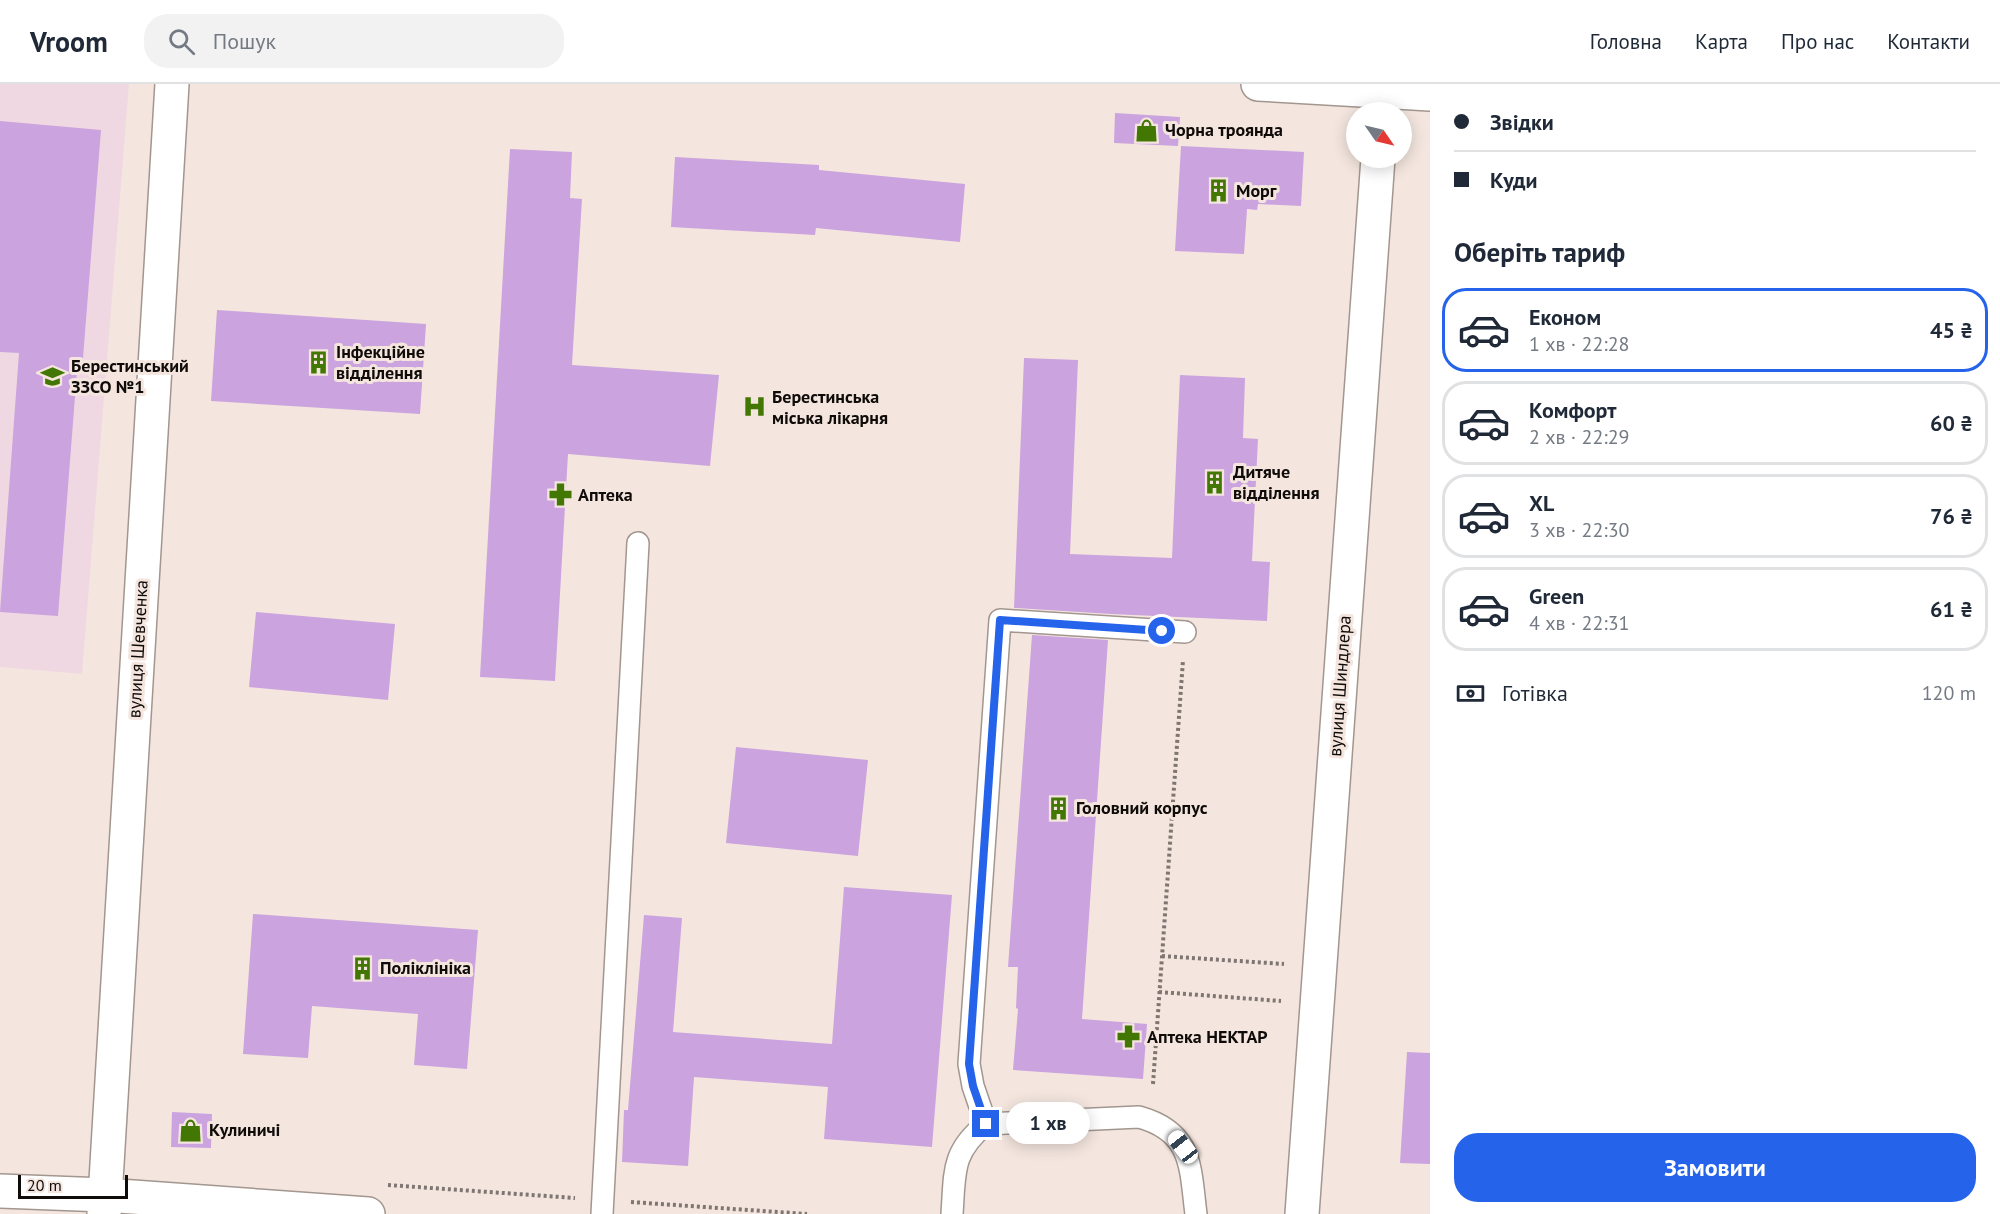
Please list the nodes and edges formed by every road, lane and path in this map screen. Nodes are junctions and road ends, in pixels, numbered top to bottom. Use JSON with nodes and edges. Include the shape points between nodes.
{"nodes":[{"id":1,"x":172,"y":84,"type":"edge"},
{"id":2,"x":1258,"y":84,"type":"edge"},
{"id":3,"x":1430,"y":94,"type":"edge"},
{"id":4,"x":1382,"y":96,"type":"edge"},
{"id":5,"x":1377,"y":168,"type":"edge"},
{"id":6,"x":638,"y":543,"type":"dead end"},
{"id":7,"x":1185,"y":632,"type":"joint"},
{"id":8,"x":1162,"y":956,"type":"junction"},
{"id":9,"x":1292,"y":964,"type":"dead end"},
{"id":10,"x":1159,"y":992,"type":"junction"},
{"id":11,"x":1289,"y":1001,"type":"dead end"},
{"id":12,"x":1153,"y":1084,"type":"dead end"},
{"id":13,"x":986,"y":1124,"type":"junction"},
{"id":14,"x":380,"y":1184,"type":"dead end"},
{"id":15,"x":0,"y":1191,"type":"edge"},
{"id":16,"x":581,"y":1198,"type":"dead end"},
{"id":17,"x":629,"y":1202,"type":"dead end"},
{"id":18,"x":105,"y":1204,"type":"edge"},
{"id":19,"x":368,"y":1214,"type":"edge"},
{"id":20,"x":602,"y":1214,"type":"edge"},
{"id":21,"x":807,"y":1214,"type":"edge"},
{"id":22,"x":951,"y":1214,"type":"edge"},
{"id":23,"x":1196,"y":1214,"type":"edge"},
{"id":24,"x":1302,"y":1214,"type":"edge"}],
"edges":[{"from":1,"to":18,"type":"street","name":"вулиця Шевченка"},
{"from":2,"to":4,"type":"street"},
{"from":3,"to":4,"type":"street"},
{"from":5,"to":24,"type":"street","name":"вулиця Шиндлера"},
{"from":6,"to":20,"type":"lane"},
{"from":7,"to":8,"type":"path"},
{"from":7,"to":13,"type":"lane","via":[[1000,620],[969,1064]]},
{"from":8,"to":9,"type":"path"},
{"from":8,"to":10,"type":"path"},
{"from":10,"to":11,"type":"path"},
{"from":10,"to":12,"type":"path"},
{"from":13,"to":22,"type":"lane","via":[[961,1151]]},
{"from":13,"to":23,"type":"lane","via":[[1139,1117],[1156,1122],[1172,1132],[1183,1147]]},
{"from":14,"to":16,"type":"path"},
{"from":15,"to":18,"type":"street"},
{"from":17,"to":21,"type":"path"},
{"from":18,"to":19,"type":"street"}]}
